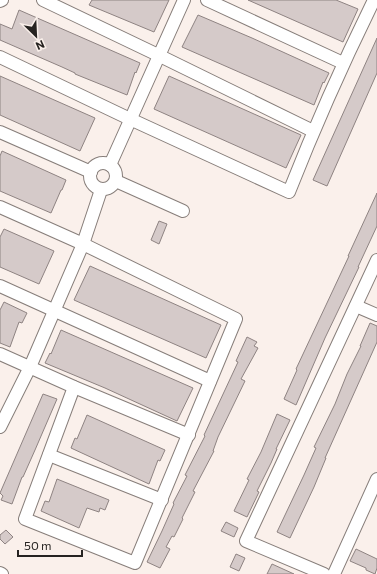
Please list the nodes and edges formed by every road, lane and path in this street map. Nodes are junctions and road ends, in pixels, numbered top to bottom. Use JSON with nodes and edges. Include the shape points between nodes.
{"nodes":[{"id":1,"x":43,"y":0,"type":"edge"},
{"id":2,"x":184,"y":0,"type":"edge"},
{"id":3,"x":207,"y":0,"type":"edge"},
{"id":4,"x":372,"y":0,"type":"edge"},
{"id":5,"x":158,"y":55,"type":"junction"},
{"id":6,"x":0,"y":57,"type":"edge"},
{"id":7,"x":343,"y":63,"type":"junction"},
{"id":8,"x":130,"y":119,"type":"junction"},
{"id":9,"x":313,"y":131,"type":"junction"},
{"id":10,"x":0,"y":132,"type":"edge"},
{"id":11,"x":110,"y":165,"type":"junction"},
{"id":12,"x":90,"y":172,"type":"junction"},
{"id":13,"x":116,"y":181,"type":"junction"},
{"id":14,"x":101,"y":190,"type":"junction"},
{"id":15,"x":0,"y":207,"type":"edge"},
{"id":16,"x":183,"y":211,"type":"dead end"},
{"id":17,"x":83,"y":244,"type":"junction"},
{"id":18,"x":377,"y":260,"type":"edge"},
{"id":19,"x":0,"y":286,"type":"edge"},
{"id":20,"x":356,"y":306,"type":"junction"},
{"id":21,"x":54,"y":311,"type":"junction"},
{"id":22,"x":377,"y":315,"type":"edge"},
{"id":23,"x":0,"y":354,"type":"edge"},
{"id":24,"x":30,"y":366,"type":"junction"},
{"id":25,"x":210,"y":381,"type":"junction"},
{"id":26,"x":74,"y":387,"type":"junction"},
{"id":27,"x":0,"y":427,"type":"edge"},
{"id":28,"x":189,"y":435,"type":"junction"},
{"id":29,"x":49,"y":455,"type":"junction"},
{"id":30,"x":377,"y":479,"type":"edge"},
{"id":31,"x":162,"y":500,"type":"junction"},
{"id":32,"x":324,"y":574,"type":"edge"},
{"id":33,"x":334,"y":574,"type":"edge"}],
"edges":[{"from":1,"to":5,"type":"street"},
{"from":2,"to":5,"type":"street"},
{"from":3,"to":7,"type":"street"},
{"from":4,"to":7,"type":"street"},
{"from":5,"to":8,"type":"street"},
{"from":5,"to":9,"type":"street"},
{"from":6,"to":8,"type":"street"},
{"from":7,"to":9,"type":"street"},
{"from":8,"to":9,"type":"street","via":[[289,192]]},
{"from":8,"to":11,"type":"street"},
{"from":10,"to":12,"type":"street"},
{"from":11,"to":12,"type":"street","via":[[101,163]]},
{"from":11,"to":13,"type":"street","via":[[116,172]]},
{"from":12,"to":14,"type":"street","via":[[93,185]]},
{"from":13,"to":14,"type":"street","via":[[110,188]]},
{"from":13,"to":16,"type":"street"},
{"from":14,"to":17,"type":"street"},
{"from":15,"to":17,"type":"street"},
{"from":17,"to":21,"type":"street"},
{"from":17,"to":25,"type":"street","via":[[236,319]]},
{"from":18,"to":20,"type":"street"},
{"from":19,"to":21,"type":"street"},
{"from":20,"to":22,"type":"street"},
{"from":20,"to":32,"type":"street","via":[[246,541]]},
{"from":21,"to":24,"type":"street"},
{"from":21,"to":25,"type":"street"},
{"from":23,"to":24,"type":"street"},
{"from":24,"to":26,"type":"street"},
{"from":24,"to":27,"type":"street"},
{"from":25,"to":28,"type":"street"},
{"from":26,"to":28,"type":"street"},
{"from":26,"to":29,"type":"street"},
{"from":28,"to":31,"type":"street"},
{"from":29,"to":31,"type":"street"},
{"from":29,"to":31,"type":"street","via":[[26,519],[135,564]]},
{"from":30,"to":33,"type":"street"}]}
